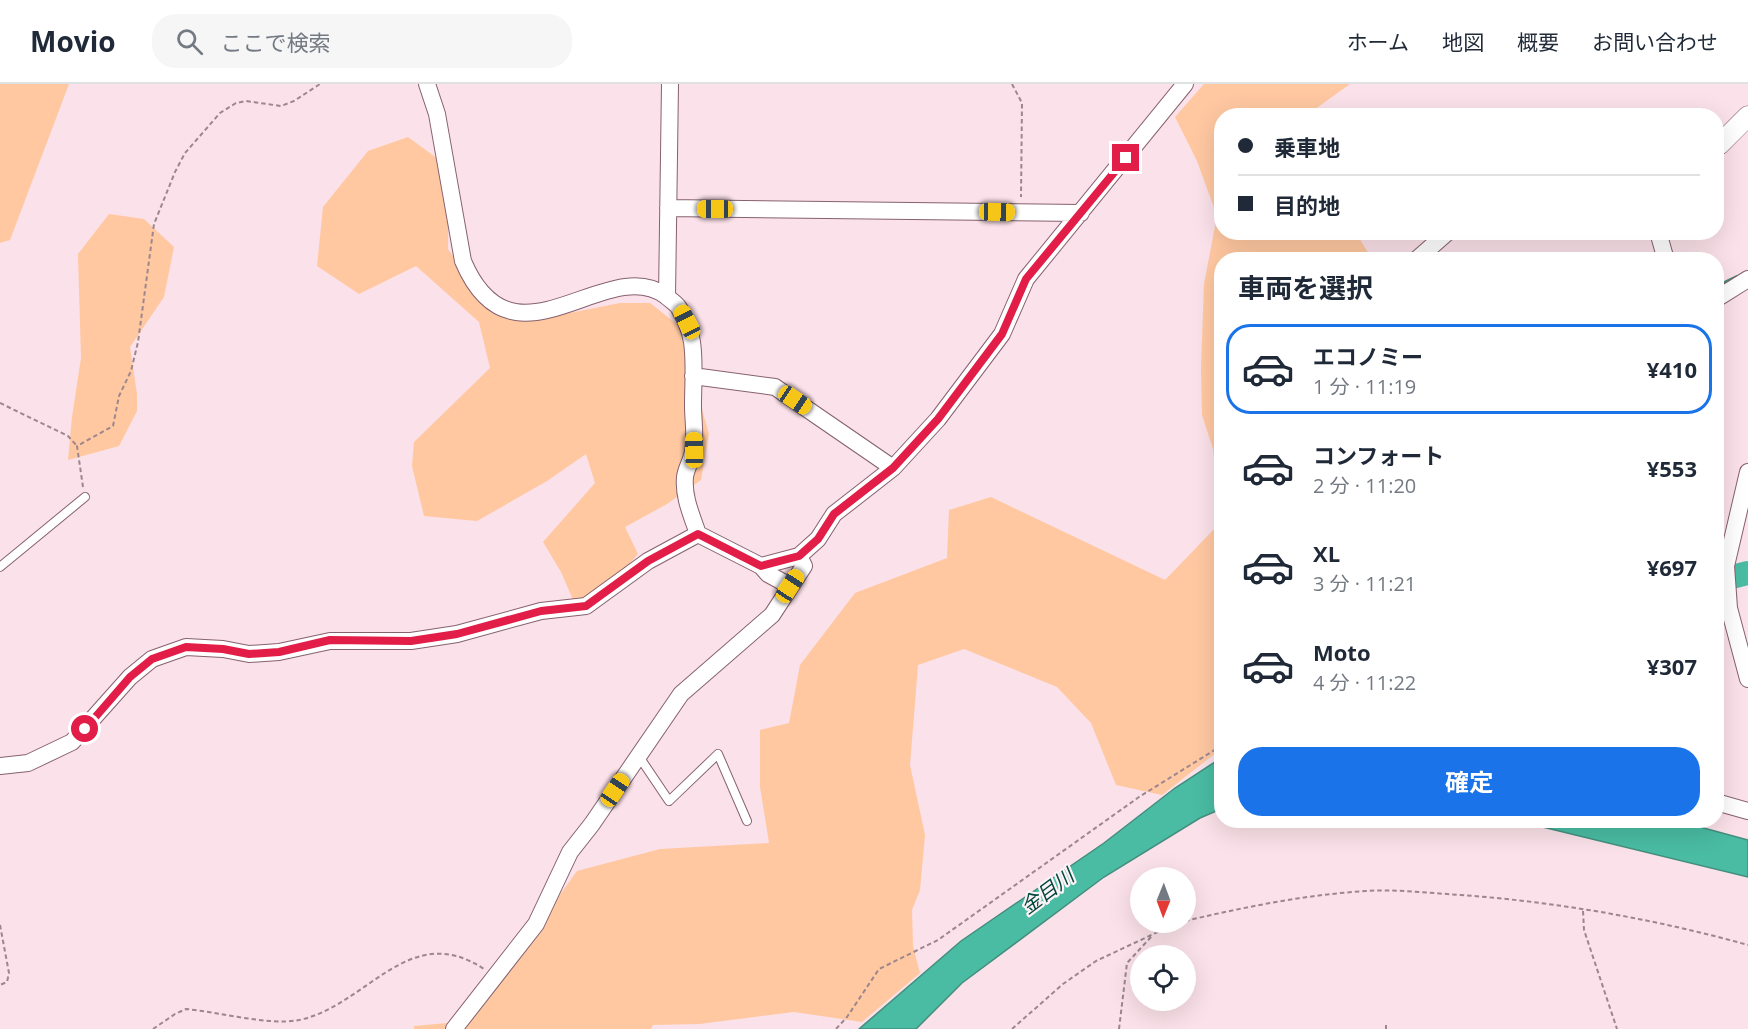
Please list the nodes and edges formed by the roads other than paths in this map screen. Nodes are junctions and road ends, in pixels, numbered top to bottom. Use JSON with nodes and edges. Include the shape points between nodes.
{"nodes":[{"id":1,"x":427,"y":84,"type":"edge"},
{"id":2,"x":670,"y":84,"type":"edge"},
{"id":3,"x":1185,"y":84,"type":"edge"},
{"id":4,"x":1748,"y":116,"type":"edge"},
{"id":5,"x":1724,"y":138,"type":"edge"},
{"id":6,"x":668,"y":208,"type":"junction"},
{"id":7,"x":1081,"y":213,"type":"junction"},
{"id":8,"x":1439,"y":240,"type":"edge"},
{"id":9,"x":1425,"y":252,"type":"edge"},
{"id":10,"x":1744,"y":285,"type":"edge"},
{"id":11,"x":1724,"y":295,"type":"edge"},
{"id":12,"x":667,"y":297,"type":"junction"},
{"id":13,"x":693,"y":376,"type":"junction"},
{"id":14,"x":893,"y":468,"type":"junction"},
{"id":15,"x":1748,"y":472,"type":"edge"},
{"id":16,"x":85,"y":497,"type":"road end"},
{"id":17,"x":698,"y":534,"type":"junction"},
{"id":18,"x":799,"y":556,"type":"junction"},
{"id":19,"x":761,"y":566,"type":"junction"},
{"id":20,"x":0,"y":567,"type":"edge"},
{"id":21,"x":790,"y":586,"type":"junction"},
{"id":22,"x":1748,"y":679,"type":"edge"},
{"id":23,"x":638,"y":756,"type":"junction"},
{"id":24,"x":0,"y":766,"type":"edge"},
{"id":25,"x":1724,"y":804,"type":"edge"},
{"id":26,"x":1748,"y":811,"type":"edge"},
{"id":27,"x":747,"y":821,"type":"dead end"},
{"id":28,"x":454,"y":1029,"type":"edge"}],
"edges":[{"from":1,"to":12,"type":"street","via":[[437,114],[463,261],[472,283],[484,296],[519,312],[548,311],[621,288],[650,289]]},
{"from":2,"to":6,"type":"street"},
{"from":3,"to":7,"type":"street"},
{"from":4,"to":5,"type":"street"},
{"from":6,"to":7,"type":"street"},
{"from":6,"to":12,"type":"street"},
{"from":7,"to":14,"type":"street","via":[[1026,279],[1002,334],[938,419]]},
{"from":8,"to":9,"type":"street"},
{"from":10,"to":11,"type":"street"},
{"from":12,"to":13,"type":"street","via":[[678,305],[687,322]]},
{"from":13,"to":14,"type":"street","via":[[775,387]]},
{"from":13,"to":17,"type":"street","via":[[694,450],[685,477],[686,501]]},
{"from":14,"to":18,"type":"street","via":[[834,514],[818,539]]},
{"from":15,"to":22,"type":"street","via":[[1726,566],[1728,608]]},
{"from":16,"to":20,"type":"lane"},
{"from":17,"to":19,"type":"street"},
{"from":17,"to":24,"type":"street","via":[[648,561],[586,606],[541,611],[457,634],[411,641],[330,640],[279,652],[249,654],[186,647],[152,659],[130,677],[72,742],[28,763]]},
{"from":18,"to":19,"type":"street"},
{"from":18,"to":21,"type":"street","via":[[804,566]]},
{"from":19,"to":21,"type":"street"},
{"from":21,"to":23,"type":"street","via":[[761,626],[681,694]]},
{"from":23,"to":27,"type":"lane","via":[[669,801],[718,753]]},
{"from":23,"to":28,"type":"street","via":[[570,852],[536,924]]},
{"from":25,"to":26,"type":"street"}]}
